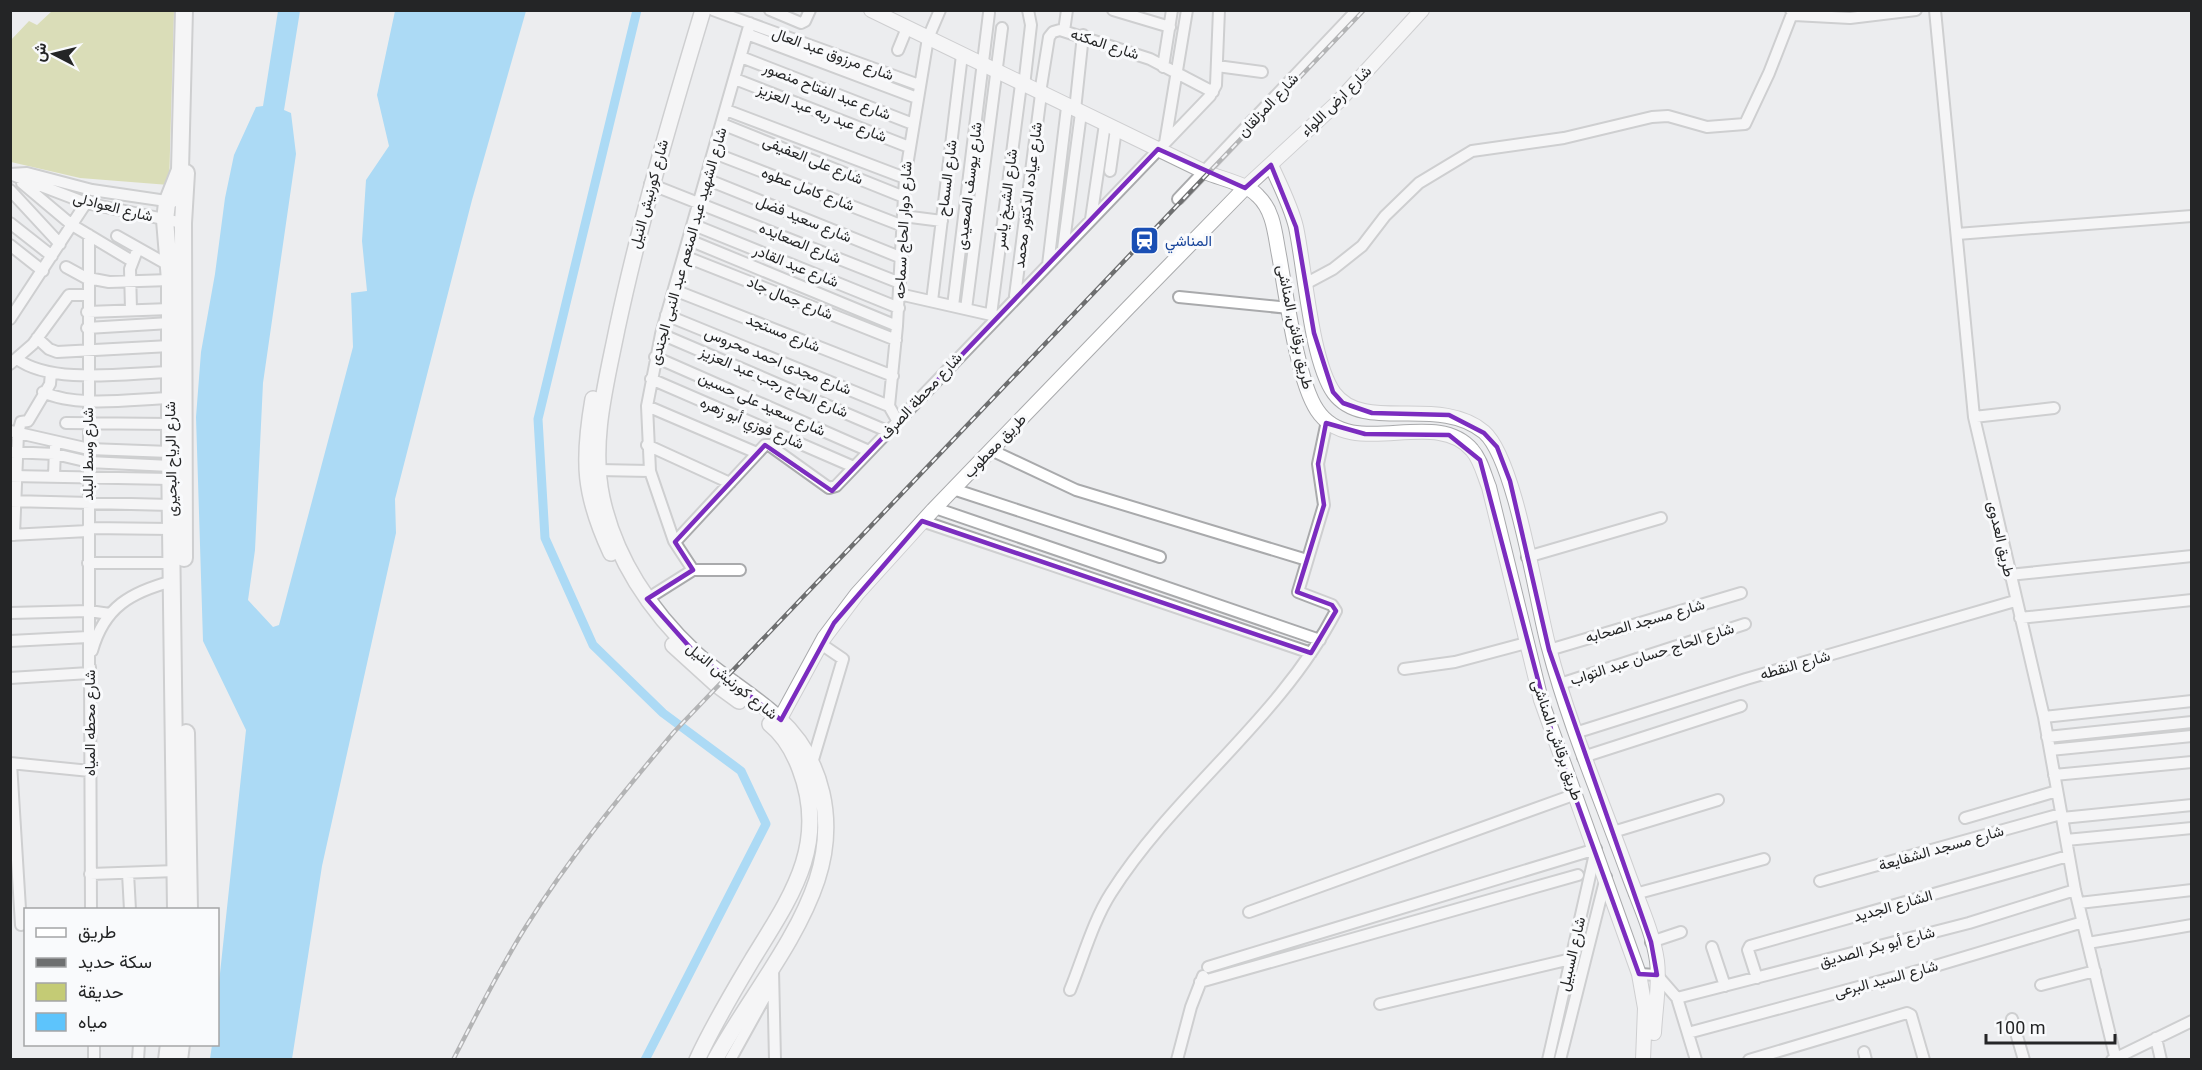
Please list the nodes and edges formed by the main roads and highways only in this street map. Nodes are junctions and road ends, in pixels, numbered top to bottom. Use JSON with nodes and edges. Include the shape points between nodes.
{"nodes":[{"id":1,"x":184,"y":10,"type":"edge"},
{"id":2,"x":194,"y":10,"type":"edge"},
{"id":3,"x":694,"y":10,"type":"edge"},
{"id":4,"x":703,"y":10,"type":"edge"},
{"id":5,"x":687,"y":49,"type":"junction"},
{"id":6,"x":650,"y":167,"type":"junction"},
{"id":7,"x":592,"y":440,"type":"junction"},
{"id":8,"x":692,"y":657,"type":"junction"},
{"id":9,"x":778,"y":724,"type":"junction"},
{"id":10,"x":176,"y":908,"type":"edge"},
{"id":11,"x":189,"y":908,"type":"edge"},
{"id":12,"x":697,"y":1059,"type":"edge"},
{"id":13,"x":715,"y":1059,"type":"edge"}],
"edges":[{"from":1,"to":10,"type":"main road","name":"شارع الرياح البحيرى","via":[[180,170],[165,220],[170,273]]},
{"from":2,"to":11,"type":"main road","name":"شارع الرياح البحيرى","via":[[183,223]]},
{"from":3,"to":5,"type":"main road","name":"شارع كورنيش النيل"},
{"from":4,"to":5,"type":"main road","name":"شارع كورنيش النيل"},
{"from":5,"to":6,"type":"main road","name":"شارع كورنيش النيل"},
{"from":6,"to":7,"type":"main road","name":"شارع كورنيش النيل","via":[[650,184]]},
{"from":6,"to":7,"type":"main road","name":"شارع كورنيش النيل","via":[[621,266]]},
{"from":7,"to":8,"type":"main road","name":"شارع كورنيش النيل","via":[[606,512],[618,544],[647,599]]},
{"from":7,"to":8,"type":"main road","name":"شارع كورنيش النيل","via":[[586,469],[590,498],[619,570],[642,607]]},
{"from":8,"to":9,"type":"main road","name":"شارع كورنيش النيل"},
{"from":9,"to":12,"type":"main road","name":"شارع كورنيش النيل","via":[[797,761],[809,800],[806,860],[790,896]]},
{"from":9,"to":13,"type":"main road","name":"شارع كورنيش النيل","via":[[812,764],[824,797],[826,830],[822,862],[807,904]]}]}
